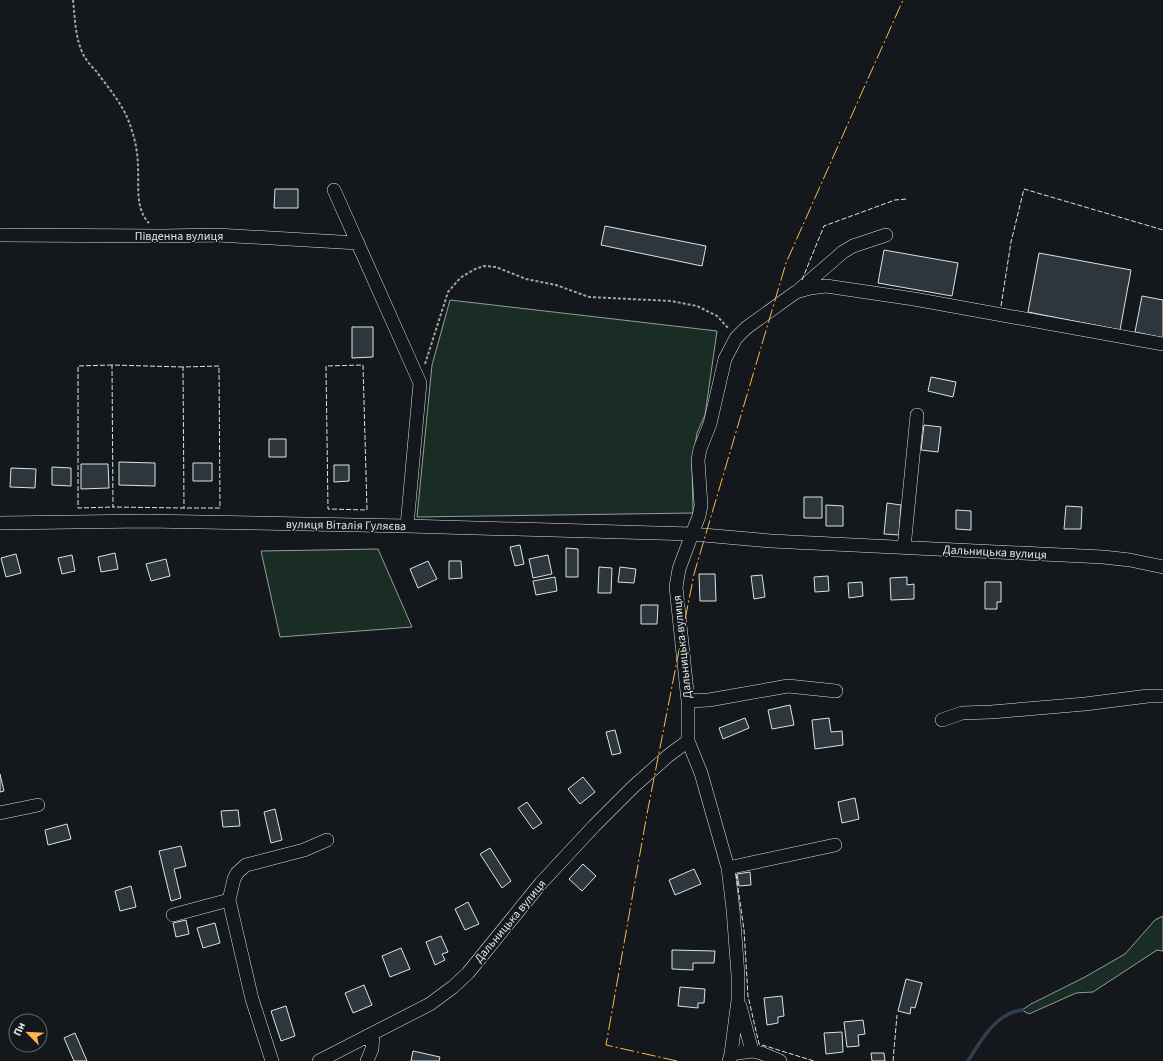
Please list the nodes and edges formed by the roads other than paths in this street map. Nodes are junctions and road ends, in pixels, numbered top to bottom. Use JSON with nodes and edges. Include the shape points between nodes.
{"nodes":[{"id":1,"x":334,"y":190,"type":"dead end"},
{"id":2,"x":0,"y":235,"type":"edge"},
{"id":3,"x":886,"y":235,"type":"dead end"},
{"id":4,"x":358,"y":243,"type":"junction"},
{"id":5,"x":796,"y":292,"type":"junction"},
{"id":6,"x":1163,"y":344,"type":"edge"},
{"id":7,"x":917,"y":415,"type":"dead end"},
{"id":8,"x":0,"y":523,"type":"edge"},
{"id":9,"x":408,"y":526,"type":"junction"},
{"id":10,"x":692,"y":534,"type":"junction"},
{"id":11,"x":904,"y":548,"type":"junction"},
{"id":12,"x":1163,"y":567,"type":"edge"},
{"id":13,"x":836,"y":691,"type":"dead end"},
{"id":14,"x":1163,"y":696,"type":"edge"},
{"id":15,"x":688,"y":701,"type":"junction"},
{"id":16,"x":942,"y":720,"type":"dead end"},
{"id":17,"x":688,"y":741,"type":"junction"},
{"id":18,"x":38,"y":805,"type":"dead end"},
{"id":19,"x":0,"y":813,"type":"edge"},
{"id":20,"x":327,"y":840,"type":"dead end"},
{"id":21,"x":835,"y":845,"type":"dead end"},
{"id":22,"x":728,"y":868,"type":"junction"},
{"id":23,"x":229,"y":900,"type":"junction"},
{"id":24,"x":173,"y":915,"type":"dead end"},
{"id":25,"x":738,"y":1000,"type":"junction"},
{"id":26,"x":373,"y":1034,"type":"junction"},
{"id":27,"x":752,"y":1051,"type":"junction"},
{"id":28,"x":730,"y":1058,"type":"edge"},
{"id":29,"x":272,"y":1061,"type":"edge"},
{"id":30,"x":319,"y":1061,"type":"edge"},
{"id":31,"x":367,"y":1061,"type":"edge"},
{"id":32,"x":780,"y":1061,"type":"edge"}],
"edges":[{"from":1,"to":4,"type":"street"},
{"from":2,"to":4,"type":"street","name":"Південна вулиця","via":[[216,235]]},
{"from":3,"to":5,"type":"street","via":[[843,252]]},
{"from":4,"to":9,"type":"street","via":[[420,383]]},
{"from":5,"to":6,"type":"street","via":[[826,286],[914,299]]},
{"from":5,"to":10,"type":"street","via":[[746,328],[736,338],[725,359],[710,424],[700,449],[698,460],[701,506]]},
{"from":7,"to":11,"type":"street"},
{"from":8,"to":9,"type":"street","name":"вулиця Віталія Гуляєва","via":[[146,521]]},
{"from":9,"to":10,"type":"street","name":"вулиця Віталія Гуляєва"},
{"from":10,"to":11,"type":"street","name":"Дальницька вулиця","via":[[771,542]]},
{"from":10,"to":15,"type":"street","name":"Дальницька вулиця","via":[[679,569],[676,586]]},
{"from":11,"to":12,"type":"street","name":"Дальницька вулиця","via":[[1103,557]]},
{"from":13,"to":15,"type":"street","via":[[788,686],[709,700]]},
{"from":14,"to":16,"type":"street","via":[[962,713]]},
{"from":15,"to":17,"type":"street","name":"Дальницька вулиця"},
{"from":17,"to":22,"type":"street","via":[[701,773]]},
{"from":17,"to":26,"type":"street","name":"Дальницька вулиця","via":[[633,787],[594,826],[542,883],[468,973],[453,987],[430,1004]]},
{"from":18,"to":19,"type":"street"},
{"from":20,"to":23,"type":"street","via":[[304,850],[241,868],[234,879]]},
{"from":21,"to":22,"type":"street"},
{"from":22,"to":25,"type":"street"},
{"from":23,"to":24,"type":"street"},
{"from":23,"to":29,"type":"street","via":[[252,999]]},
{"from":25,"to":27,"type":"street"},
{"from":25,"to":28,"type":"street"},
{"from":26,"to":30,"type":"street","name":"Дальницька вулиця"},
{"from":26,"to":31,"type":"street","via":[[372,1049]]},
{"from":27,"to":28,"type":"street"},
{"from":27,"to":32,"type":"street"}]}
